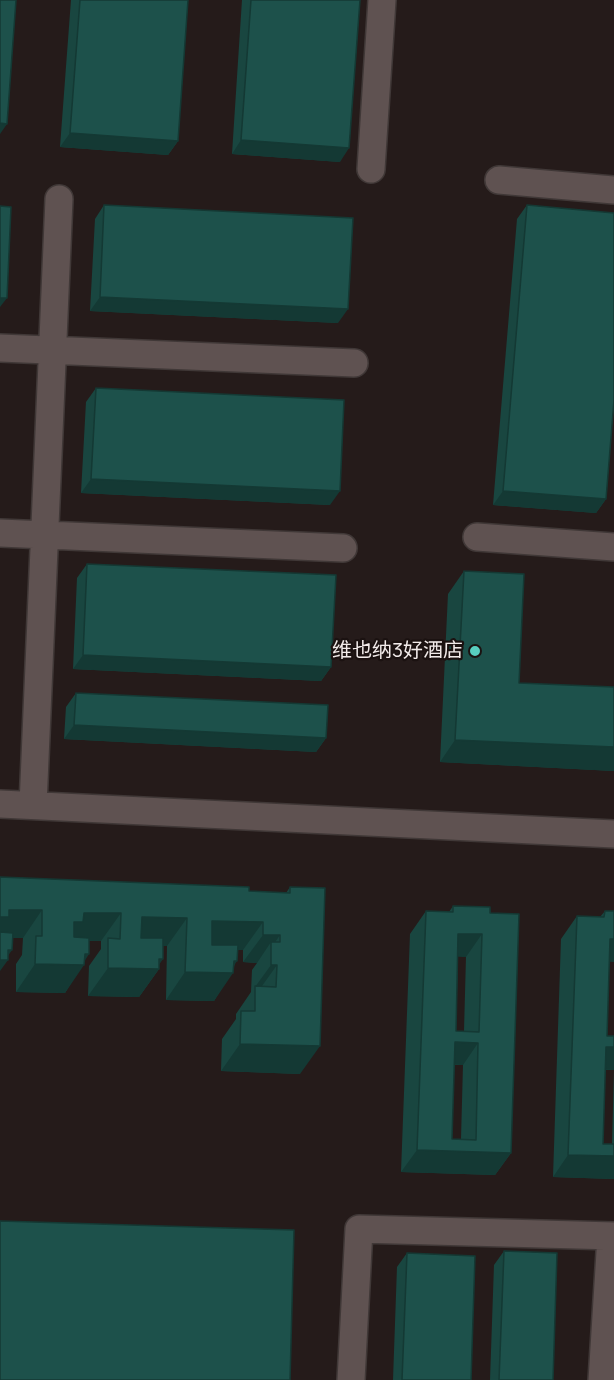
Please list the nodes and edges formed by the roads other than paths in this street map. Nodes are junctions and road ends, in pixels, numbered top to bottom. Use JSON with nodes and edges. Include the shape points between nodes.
{"nodes":[{"id":1,"x":382,"y":0,"type":"edge"},
{"id":2,"x":371,"y":170,"type":"dead end"},
{"id":3,"x":499,"y":180,"type":"dead end"},
{"id":4,"x":614,"y":190,"type":"edge"},
{"id":5,"x":59,"y":199,"type":"dead end"},
{"id":6,"x":0,"y":348,"type":"edge"},
{"id":7,"x":52,"y":350,"type":"junction"},
{"id":8,"x":354,"y":363,"type":"dead end"},
{"id":9,"x":0,"y":533,"type":"edge"},
{"id":10,"x":45,"y":536,"type":"junction"},
{"id":11,"x":477,"y":537,"type":"dead end"},
{"id":12,"x":614,"y":547,"type":"edge"},
{"id":13,"x":343,"y":548,"type":"dead end"},
{"id":14,"x":0,"y":804,"type":"edge"},
{"id":15,"x":33,"y":806,"type":"junction"},
{"id":16,"x":614,"y":834,"type":"edge"},
{"id":17,"x":612,"y":1236,"type":"edge"},
{"id":18,"x":351,"y":1380,"type":"edge"},
{"id":19,"x":602,"y":1380,"type":"edge"}],
"edges":[{"from":1,"to":2,"type":"street"},
{"from":3,"to":4,"type":"street"},
{"from":5,"to":7,"type":"street"},
{"from":6,"to":7,"type":"street"},
{"from":7,"to":8,"type":"street"},
{"from":7,"to":10,"type":"street"},
{"from":9,"to":10,"type":"street"},
{"from":10,"to":13,"type":"street"},
{"from":10,"to":15,"type":"street"},
{"from":11,"to":12,"type":"street"},
{"from":14,"to":15,"type":"street"},
{"from":15,"to":16,"type":"street"},
{"from":17,"to":18,"type":"street","via":[[359,1229]]},
{"from":17,"to":19,"type":"street"}]}
